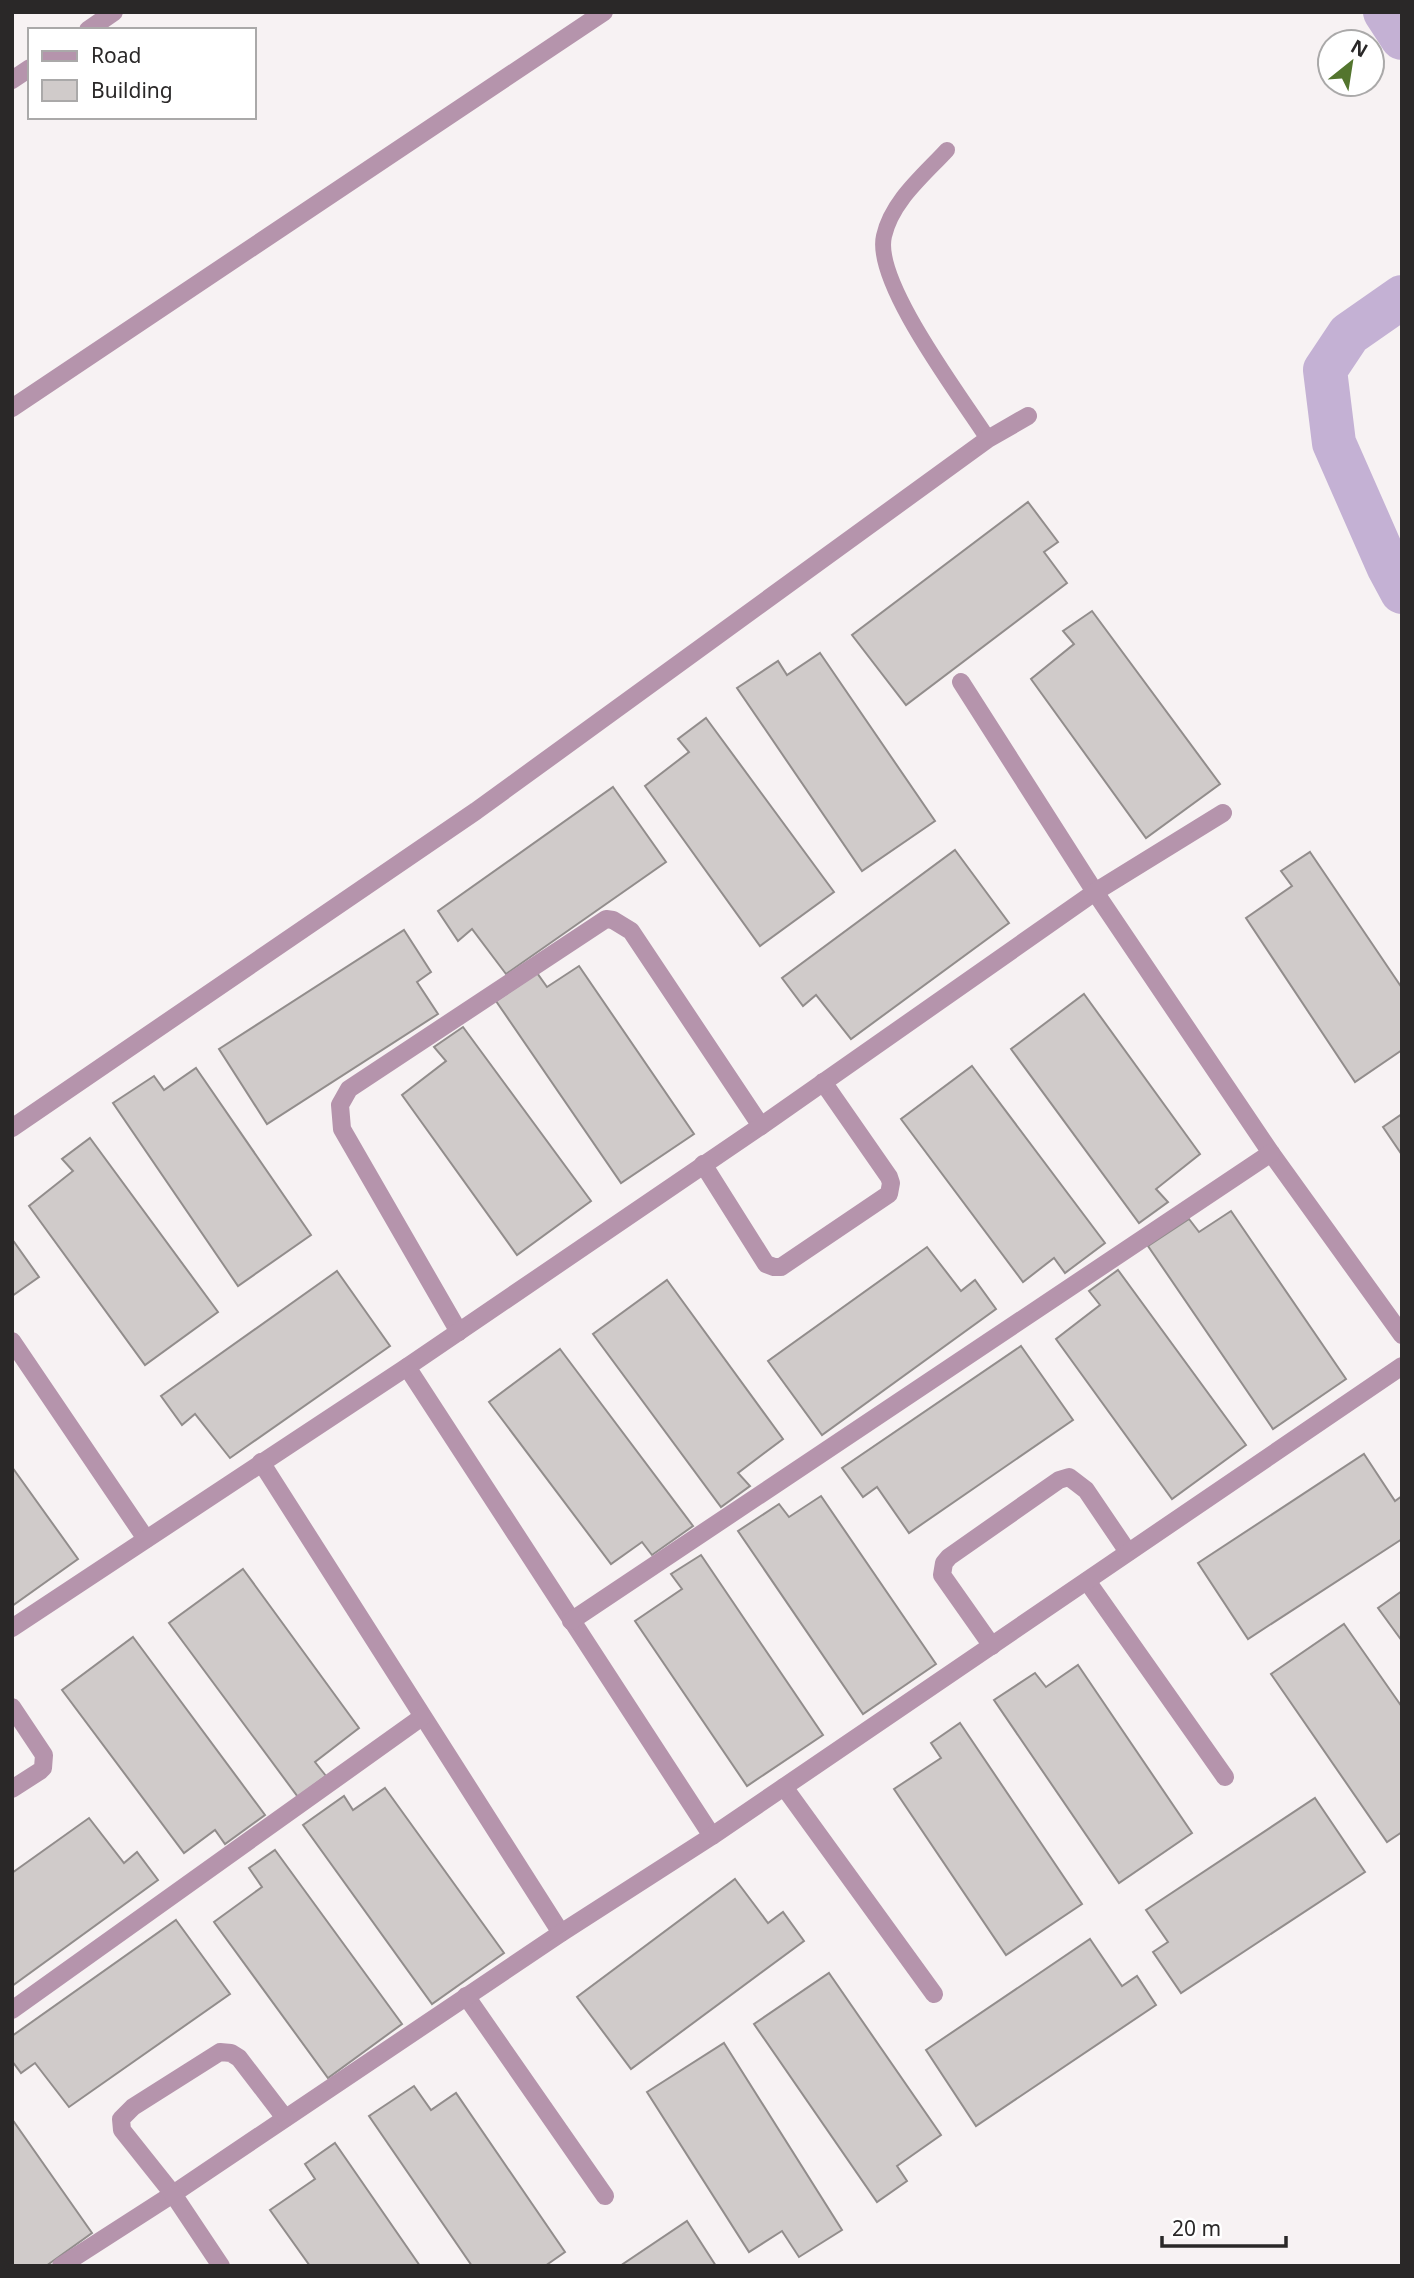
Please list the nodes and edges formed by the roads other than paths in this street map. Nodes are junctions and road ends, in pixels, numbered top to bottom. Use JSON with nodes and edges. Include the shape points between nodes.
{"nodes":[{"id":1,"x":114,"y":12,"type":"edge"},
{"id":2,"x":604,"y":12,"type":"edge"},
{"id":3,"x":91,"y":28,"type":"edge"},
{"id":4,"x":28,"y":69,"type":"edge"},
{"id":5,"x":12,"y":80,"type":"edge"},
{"id":6,"x":947,"y":150,"type":"dead end"},
{"id":7,"x":12,"y":408,"type":"edge"},
{"id":8,"x":1028,"y":416,"type":"dead end"},
{"id":9,"x":988,"y":439,"type":"junction"},
{"id":10,"x":961,"y":682,"type":"dead end"},
{"id":11,"x":1223,"y":813,"type":"dead end"},
{"id":12,"x":1095,"y":892,"type":"junction"},
{"id":13,"x":823,"y":1082,"type":"junction"},
{"id":14,"x":761,"y":1126,"type":"junction"},
{"id":15,"x":12,"y":1128,"type":"edge"},
{"id":16,"x":1272,"y":1153,"type":"junction"},
{"id":17,"x":703,"y":1164,"type":"junction"},
{"id":18,"x":458,"y":1332,"type":"junction"},
{"id":19,"x":1402,"y":1335,"type":"edge"},
{"id":20,"x":12,"y":1340,"type":"edge"},
{"id":21,"x":1402,"y":1366,"type":"edge"},
{"id":22,"x":407,"y":1367,"type":"junction"},
{"id":23,"x":261,"y":1462,"type":"junction"},
{"id":24,"x":146,"y":1539,"type":"junction"},
{"id":25,"x":1128,"y":1552,"type":"junction"},
{"id":26,"x":1087,"y":1581,"type":"junction"},
{"id":27,"x":572,"y":1621,"type":"junction"},
{"id":28,"x":12,"y":1628,"type":"edge"},
{"id":29,"x":992,"y":1646,"type":"junction"},
{"id":30,"x":12,"y":1707,"type":"edge"},
{"id":31,"x":422,"y":1717,"type":"junction"},
{"id":32,"x":1225,"y":1777,"type":"dead end"},
{"id":33,"x":784,"y":1787,"type":"junction"},
{"id":34,"x":12,"y":1789,"type":"edge"},
{"id":35,"x":712,"y":1836,"type":"junction"},
{"id":36,"x":561,"y":1933,"type":"junction"},
{"id":37,"x":934,"y":1994,"type":"dead end"},
{"id":38,"x":466,"y":1996,"type":"junction"},
{"id":39,"x":12,"y":2010,"type":"edge"},
{"id":40,"x":285,"y":2118,"type":"junction"},
{"id":41,"x":173,"y":2194,"type":"junction"},
{"id":42,"x":604,"y":2196,"type":"dead end"},
{"id":43,"x":61,"y":2266,"type":"edge"},
{"id":44,"x":221,"y":2266,"type":"edge"}],
"edges":[{"from":1,"to":3,"type":"street"},
{"from":2,"to":7,"type":"street"},
{"from":4,"to":5,"type":"street"},
{"from":6,"to":9,"type":"lane","via":[[897,204],[883,237],[882,253],[911,320]]},
{"from":8,"to":9,"type":"street"},
{"from":9,"to":15,"type":"street","via":[[476,811]]},
{"from":10,"to":12,"type":"street"},
{"from":11,"to":12,"type":"street"},
{"from":12,"to":13,"type":"street"},
{"from":12,"to":16,"type":"street"},
{"from":13,"to":14,"type":"street"},
{"from":13,"to":17,"type":"street","via":[[889,1177],[889,1194],[774,1268],[765,1264]]},
{"from":14,"to":17,"type":"street"},
{"from":14,"to":18,"type":"street","via":[[631,931],[606,919],[349,1089],[340,1105],[342,1129]]},
{"from":16,"to":19,"type":"street"},
{"from":16,"to":27,"type":"street"},
{"from":17,"to":18,"type":"street"},
{"from":18,"to":22,"type":"street"},
{"from":20,"to":24,"type":"street"},
{"from":21,"to":25,"type":"street"},
{"from":22,"to":23,"type":"street"},
{"from":22,"to":27,"type":"street"},
{"from":23,"to":24,"type":"street"},
{"from":23,"to":31,"type":"street"},
{"from":24,"to":28,"type":"street"},
{"from":25,"to":26,"type":"street"},
{"from":25,"to":29,"type":"street","via":[[1086,1490],[1069,1477],[1059,1480],[944,1563],[942,1575]]},
{"from":26,"to":29,"type":"street"},
{"from":26,"to":32,"type":"street"},
{"from":27,"to":35,"type":"street"},
{"from":29,"to":33,"type":"street"},
{"from":30,"to":34,"type":"street","via":[[44,1755],[40,1772]]},
{"from":31,"to":36,"type":"street"},
{"from":31,"to":39,"type":"street"},
{"from":33,"to":35,"type":"street"},
{"from":33,"to":37,"type":"street"},
{"from":35,"to":36,"type":"street"},
{"from":36,"to":38,"type":"street"},
{"from":38,"to":40,"type":"street"},
{"from":38,"to":42,"type":"street"},
{"from":40,"to":41,"type":"street"},
{"from":40,"to":41,"type":"street","via":[[239,2058],[220,2052],[133,2107],[121,2119],[122,2130]]},
{"from":41,"to":43,"type":"street"},
{"from":41,"to":44,"type":"street"}]}
